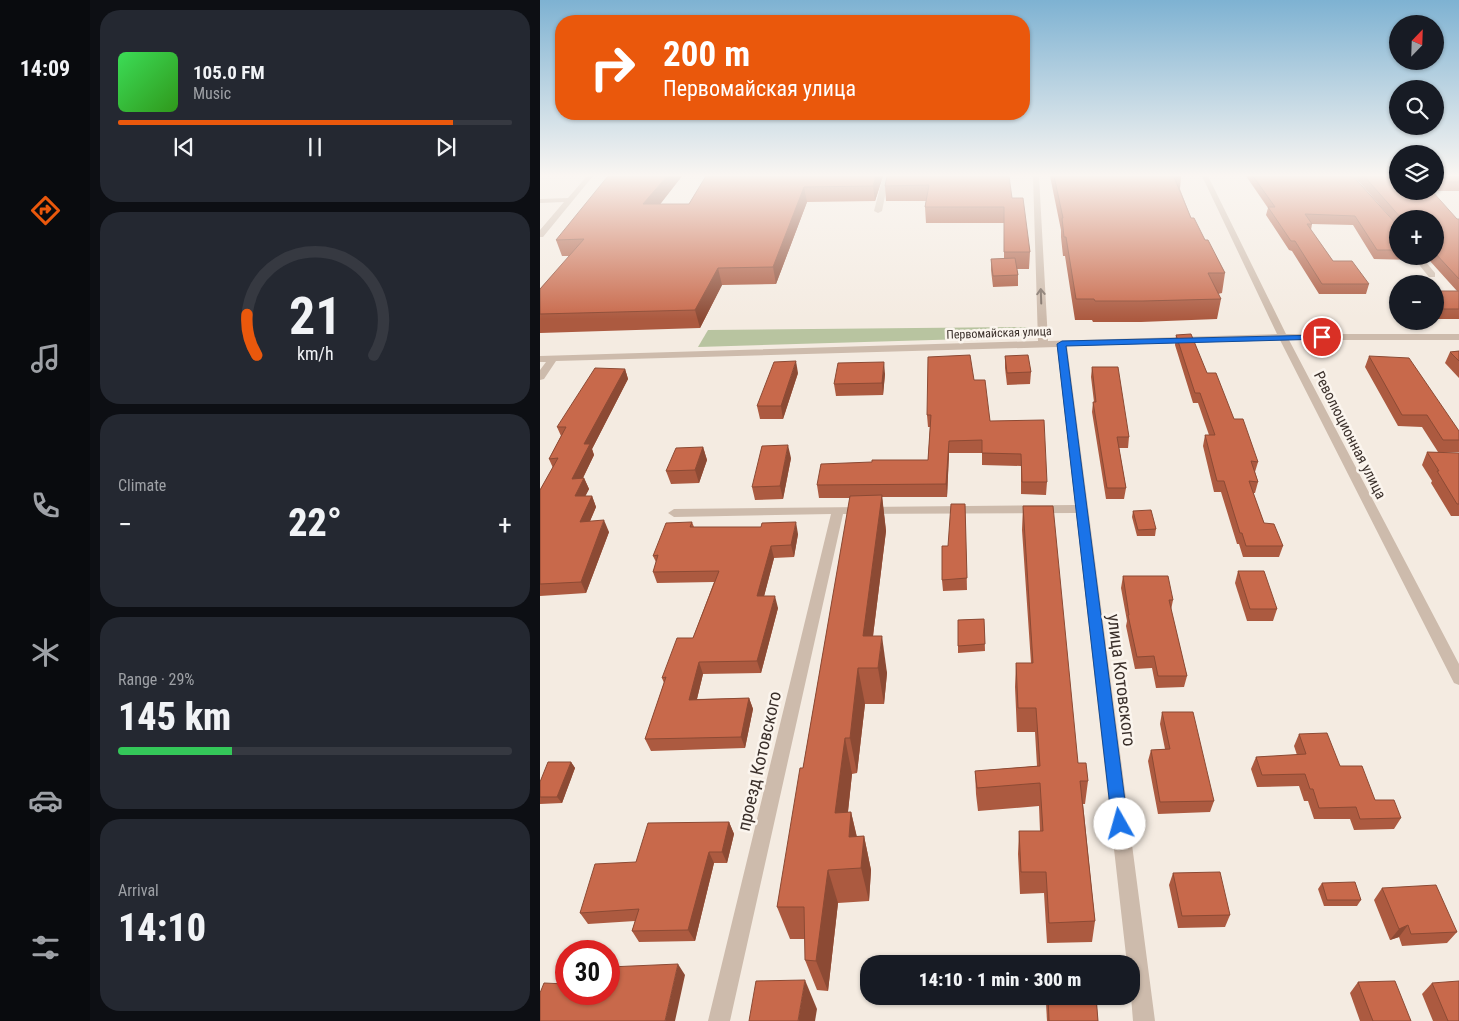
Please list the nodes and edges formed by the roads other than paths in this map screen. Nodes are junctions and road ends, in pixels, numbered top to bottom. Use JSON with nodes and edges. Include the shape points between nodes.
{"nodes":[{"id":1,"x":549,"y":224,"type":"joint"},
{"id":2,"x":1038,"y":224,"type":"edge"},
{"id":3,"x":1229,"y":224,"type":"edge"},
{"id":4,"x":540,"y":225,"type":"edge"},
{"id":5,"x":540,"y":235,"type":"edge"},
{"id":6,"x":1424,"y":265,"type":"edge"},
{"id":7,"x":1432,"y":275,"type":"dead end"},
{"id":8,"x":1283,"y":337,"type":"junction"},
{"id":9,"x":1459,"y":338,"type":"edge"},
{"id":10,"x":1043,"y":344,"type":"junction"},
{"id":11,"x":1062,"y":344,"type":"junction"},
{"id":12,"x":554,"y":358,"type":"junction"},
{"id":13,"x":540,"y":359,"type":"edge"},
{"id":14,"x":540,"y":377,"type":"edge"},
{"id":15,"x":1081,"y":509,"type":"junction"},
{"id":16,"x":838,"y":510,"type":"junction"},
{"id":17,"x":674,"y":513,"type":"dead end"},
{"id":18,"x":1459,"y":679,"type":"edge"},
{"id":19,"x":719,"y":1021,"type":"edge"},
{"id":20,"x":1144,"y":1021,"type":"edge"}],
"edges":[{"from":1,"to":4,"type":"street"},
{"from":1,"to":5,"type":"street"},
{"from":10,"to":2,"type":"street","one_way":true},
{"from":3,"to":8,"type":"street","name":"Революционная улица"},
{"from":6,"to":7,"type":"street"},
{"from":8,"to":9,"type":"street","name":"Первомайская улица"},
{"from":8,"to":11,"type":"street","name":"Первомайская улица"},
{"from":8,"to":18,"type":"street","name":"Революционная улица"},
{"from":10,"to":11,"type":"street","name":"Первомайская улица"},
{"from":10,"to":12,"type":"street","name":"Первомайская улица"},
{"from":11,"to":15,"type":"street","name":"улица Котовского"},
{"from":12,"to":13,"type":"street","name":"Первомайская улица"},
{"from":12,"to":14,"type":"street"},
{"from":15,"to":16,"type":"street"},
{"from":15,"to":20,"type":"street","name":"улица Котовского"},
{"from":16,"to":17,"type":"street"},
{"from":16,"to":19,"type":"street","name":"проезд Котовского"}]}
